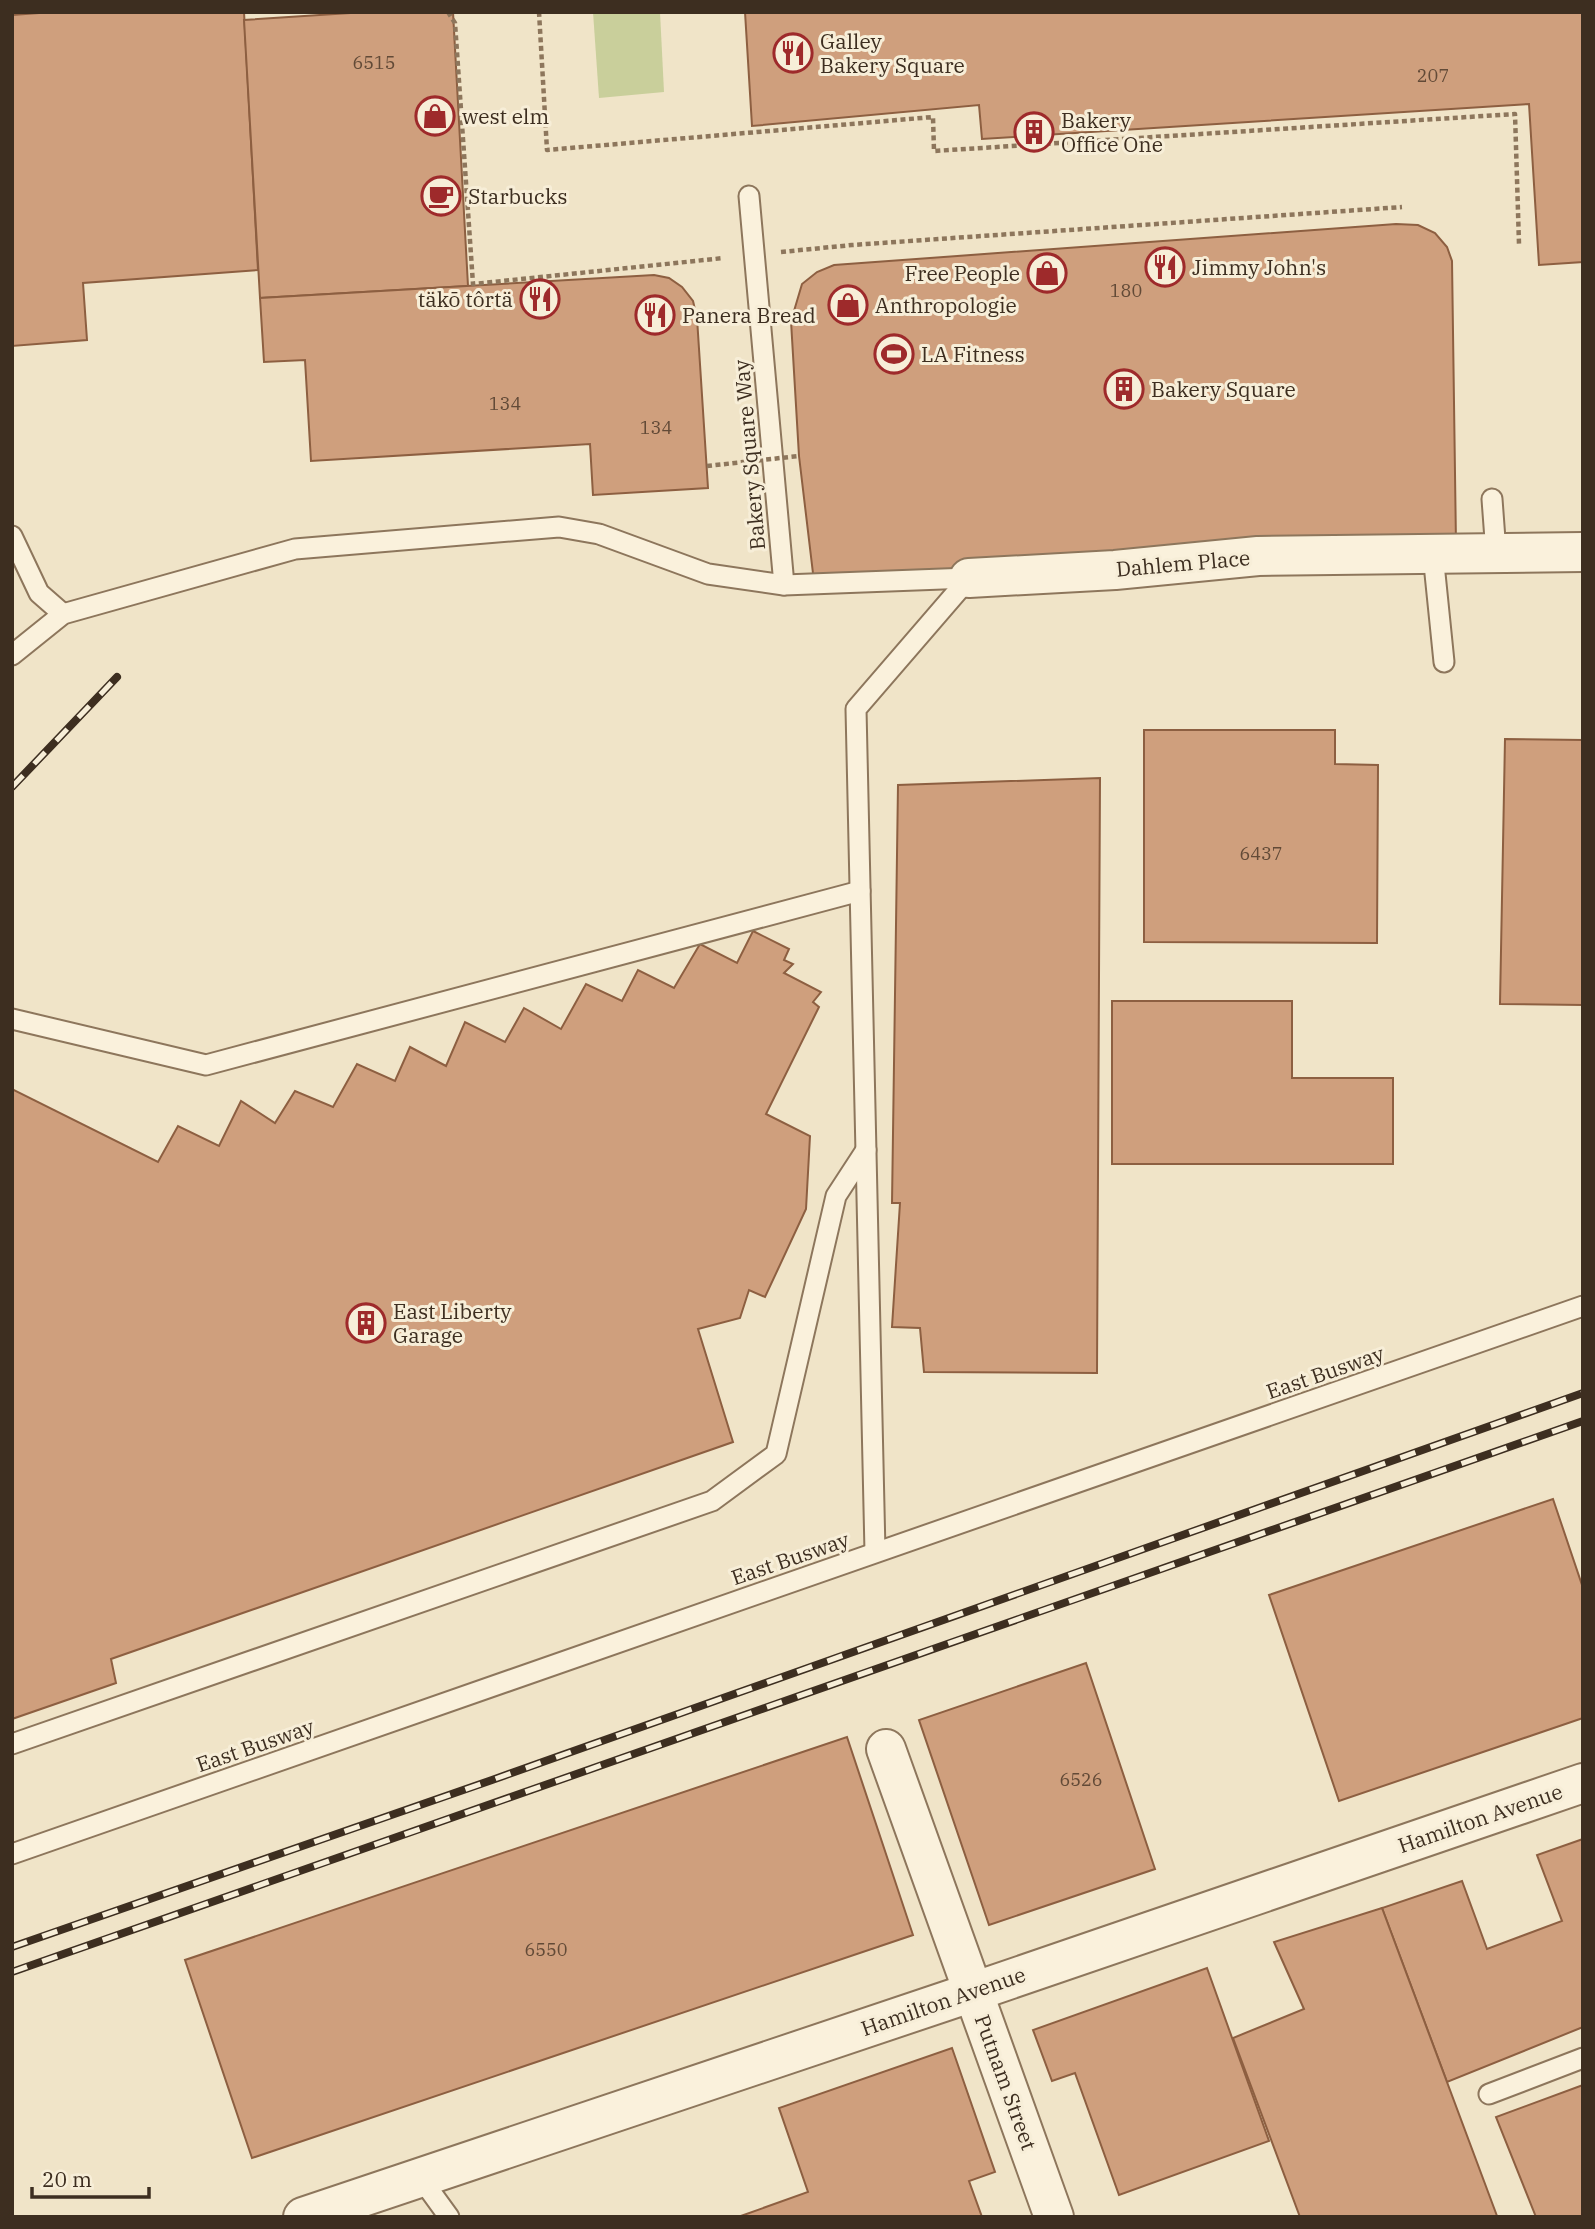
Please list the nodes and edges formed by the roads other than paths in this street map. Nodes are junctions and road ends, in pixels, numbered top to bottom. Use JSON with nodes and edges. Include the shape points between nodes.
{"nodes":[{"id":1,"x":749,"y":196,"type":"dead end"},
{"id":2,"x":1492,"y":499,"type":"dead end"},
{"id":3,"x":12,"y":536,"type":"edge"},
{"id":4,"x":1583,"y":552,"type":"edge"},
{"id":5,"x":1496,"y":553,"type":"junction"},
{"id":6,"x":1433,"y":554,"type":"junction"},
{"id":7,"x":969,"y":578,"type":"junction"},
{"id":8,"x":784,"y":585,"type":"junction"},
{"id":9,"x":62,"y":614,"type":"junction"},
{"id":10,"x":12,"y":655,"type":"edge"},
{"id":11,"x":1444,"y":662,"type":"dead end"},
{"id":12,"x":860,"y":891,"type":"junction"},
{"id":13,"x":12,"y":1019,"type":"edge"},
{"id":14,"x":866,"y":1150,"type":"junction"},
{"id":15,"x":1583,"y":1306,"type":"edge"},
{"id":16,"x":875,"y":1552,"type":"junction"},
{"id":17,"x":12,"y":1745,"type":"edge"},
{"id":18,"x":886,"y":1749,"type":"dead end"},
{"id":19,"x":1583,"y":1783,"type":"edge"},
{"id":20,"x":12,"y":1854,"type":"edge"},
{"id":21,"x":973,"y":1992,"type":"junction"},
{"id":22,"x":1583,"y":2058,"type":"edge"},
{"id":23,"x":1489,"y":2094,"type":"dead end"},
{"id":24,"x":420,"y":2177,"type":"junction"},
{"id":25,"x":303,"y":2217,"type":"edge"},
{"id":26,"x":449,"y":2217,"type":"edge"},
{"id":27,"x":1055,"y":2217,"type":"edge"}],
"edges":[{"from":1,"to":8,"type":"lane","name":"Bakery Square Way"},
{"from":2,"to":5,"type":"lane"},
{"from":3,"to":9,"type":"lane","via":[[39,593]]},
{"from":4,"to":5,"type":"street","name":"Dahlem Place"},
{"from":5,"to":6,"type":"street","name":"Dahlem Place"},
{"from":6,"to":7,"type":"street","name":"Dahlem Place","via":[[1258,556]]},
{"from":6,"to":11,"type":"lane"},
{"from":7,"to":8,"type":"lane","name":"Dahlem Place"},
{"from":7,"to":12,"type":"lane","via":[[856,709]]},
{"from":8,"to":9,"type":"lane","name":"Dahlem Place","via":[[708,574],[600,534],[559,527],[295,549]]},
{"from":9,"to":10,"type":"lane"},
{"from":12,"to":13,"type":"lane","via":[[206,1065]]},
{"from":12,"to":14,"type":"lane"},
{"from":14,"to":16,"type":"lane"},
{"from":14,"to":17,"type":"lane","via":[[836,1196],[776,1454],[712,1500]]},
{"from":15,"to":16,"type":"lane","name":"East Busway"},
{"from":16,"to":20,"type":"lane","name":"East Busway"},
{"from":18,"to":21,"type":"street","name":"Putnam Street"},
{"from":19,"to":21,"type":"street","name":"Hamilton Avenue"},
{"from":21,"to":24,"type":"street","name":"Hamilton Avenue"},
{"from":21,"to":27,"type":"street","name":"Putnam Street"},
{"from":22,"to":23,"type":"lane"},
{"from":24,"to":25,"type":"street","name":"Hamilton Avenue"},
{"from":24,"to":26,"type":"lane"}]}
